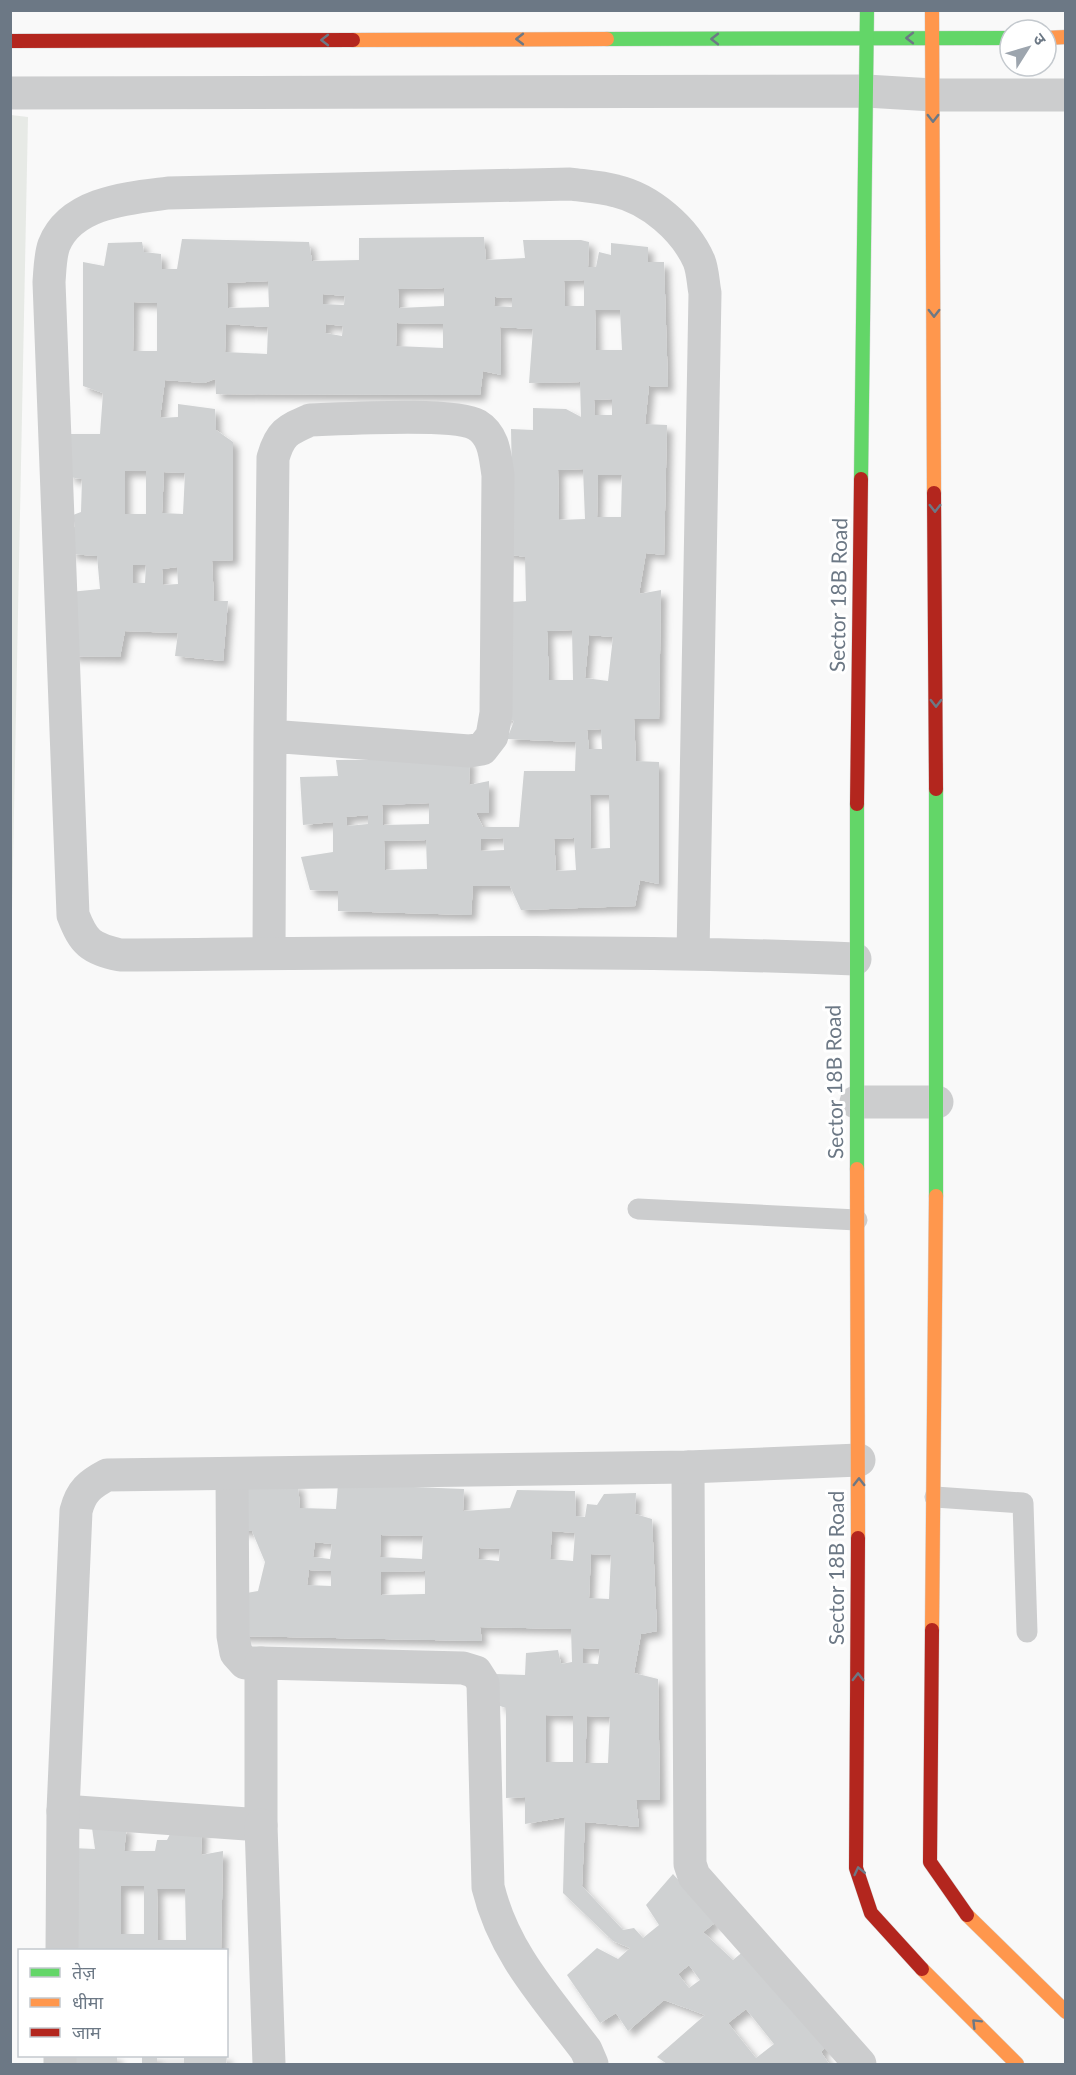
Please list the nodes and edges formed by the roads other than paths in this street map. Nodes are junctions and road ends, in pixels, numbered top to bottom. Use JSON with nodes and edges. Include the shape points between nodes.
{"nodes":[{"id":1,"x":867,"y":10,"type":"edge"},
{"id":2,"x":932,"y":10,"type":"edge"},
{"id":3,"x":867,"y":38,"type":"junction"},
{"id":4,"x":998,"y":38,"type":"edge"},
{"id":5,"x":933,"y":39,"type":"junction"},
{"id":6,"x":10,"y":41,"type":"edge"},
{"id":7,"x":866,"y":91,"type":"junction"},
{"id":8,"x":10,"y":93,"type":"edge"},
{"id":9,"x":933,"y":95,"type":"junction"},
{"id":10,"x":1065,"y":95,"type":"edge"},
{"id":11,"x":270,"y":736,"type":"junction"},
{"id":12,"x":269,"y":952,"type":"junction"},
{"id":13,"x":693,"y":954,"type":"junction"},
{"id":14,"x":855,"y":960,"type":"junction"},
{"id":15,"x":856,"y":1102,"type":"junction"},
{"id":16,"x":937,"y":1102,"type":"junction"},
{"id":17,"x":638,"y":1209,"type":"dead end"},
{"id":18,"x":857,"y":1220,"type":"junction"},
{"id":19,"x":859,"y":1460,"type":"junction"},
{"id":20,"x":688,"y":1467,"type":"junction"},
{"id":21,"x":232,"y":1474,"type":"junction"},
{"id":22,"x":936,"y":1497,"type":"junction"},
{"id":23,"x":1027,"y":1632,"type":"dead end"},
{"id":24,"x":261,"y":1663,"type":"junction"},
{"id":25,"x":63,"y":1811,"type":"junction"},
{"id":26,"x":261,"y":1825,"type":"junction"},
{"id":27,"x":62,"y":1949,"type":"edge"},
{"id":28,"x":1065,"y":2012,"type":"edge"},
{"id":29,"x":268,"y":2064,"type":"edge"},
{"id":30,"x":592,"y":2064,"type":"edge"},
{"id":31,"x":860,"y":2064,"type":"edge"},
{"id":32,"x":1017,"y":2064,"type":"edge"}],
"edges":[{"from":1,"to":3,"type":"street","name":"Sector 18B Road"},
{"from":2,"to":5,"type":"street"},
{"from":5,"to":3,"type":"street","one_way":true},
{"from":3,"to":6,"type":"street","one_way":true},
{"from":3,"to":7,"type":"street","name":"Sector 18B Road"},
{"from":4,"to":5,"type":"street"},
{"from":5,"to":9,"type":"street"},
{"from":7,"to":8,"type":"street"},
{"from":7,"to":9,"type":"street"},
{"from":7,"to":14,"type":"street","name":"Sector 18B Road"},
{"from":9,"to":10,"type":"street"},
{"from":9,"to":16,"type":"street","one_way":true},
{"from":11,"to":11,"type":"street","via":[[469,751],[482,748],[492,736],[496,713],[498,475],[493,442],[477,425],[454,419],[310,420],[278,440],[273,458]]},
{"from":11,"to":12,"type":"street"},
{"from":12,"to":13,"type":"street"},
{"from":12,"to":13,"type":"street","via":[[120,955],[96,950],[82,937],[73,915],[49,282],[53,247],[60,233],[78,217],[108,203],[134,197],[570,184],[617,191],[644,202],[667,219],[692,247],[703,276]]},
{"from":13,"to":14,"type":"street"},
{"from":14,"to":15,"type":"street","name":"Sector 18B Road"},
{"from":15,"to":16,"type":"street"},
{"from":15,"to":18,"type":"street","name":"Sector 18B Road"},
{"from":16,"to":22,"type":"street"},
{"from":17,"to":18,"type":"lane"},
{"from":18,"to":19,"type":"street","name":"Sector 18B Road"},
{"from":19,"to":20,"type":"street"},
{"from":32,"to":19,"type":"street","name":"Sector 18B Road","one_way":true,"via":[[906,1953],[872,1913],[856,1868]]},
{"from":20,"to":21,"type":"street"},
{"from":20,"to":31,"type":"street","via":[[690,1864],[694,1876]]},
{"from":21,"to":24,"type":"street","via":[[233,1636],[236,1653],[245,1662]]},
{"from":21,"to":25,"type":"street","via":[[107,1475],[91,1483],[80,1497],[76,1511]]},
{"from":22,"to":23,"type":"lane","via":[[1023,1503]]},
{"from":22,"to":28,"type":"street","via":[[930,1862],[965,1913]]},
{"from":24,"to":26,"type":"street"},
{"from":24,"to":30,"type":"street","via":[[464,1668],[476,1672],[483,1683],[488,1887],[494,1914],[511,1950],[586,2050]]},
{"from":25,"to":26,"type":"street"},
{"from":25,"to":27,"type":"street"},
{"from":26,"to":29,"type":"street"}]}
